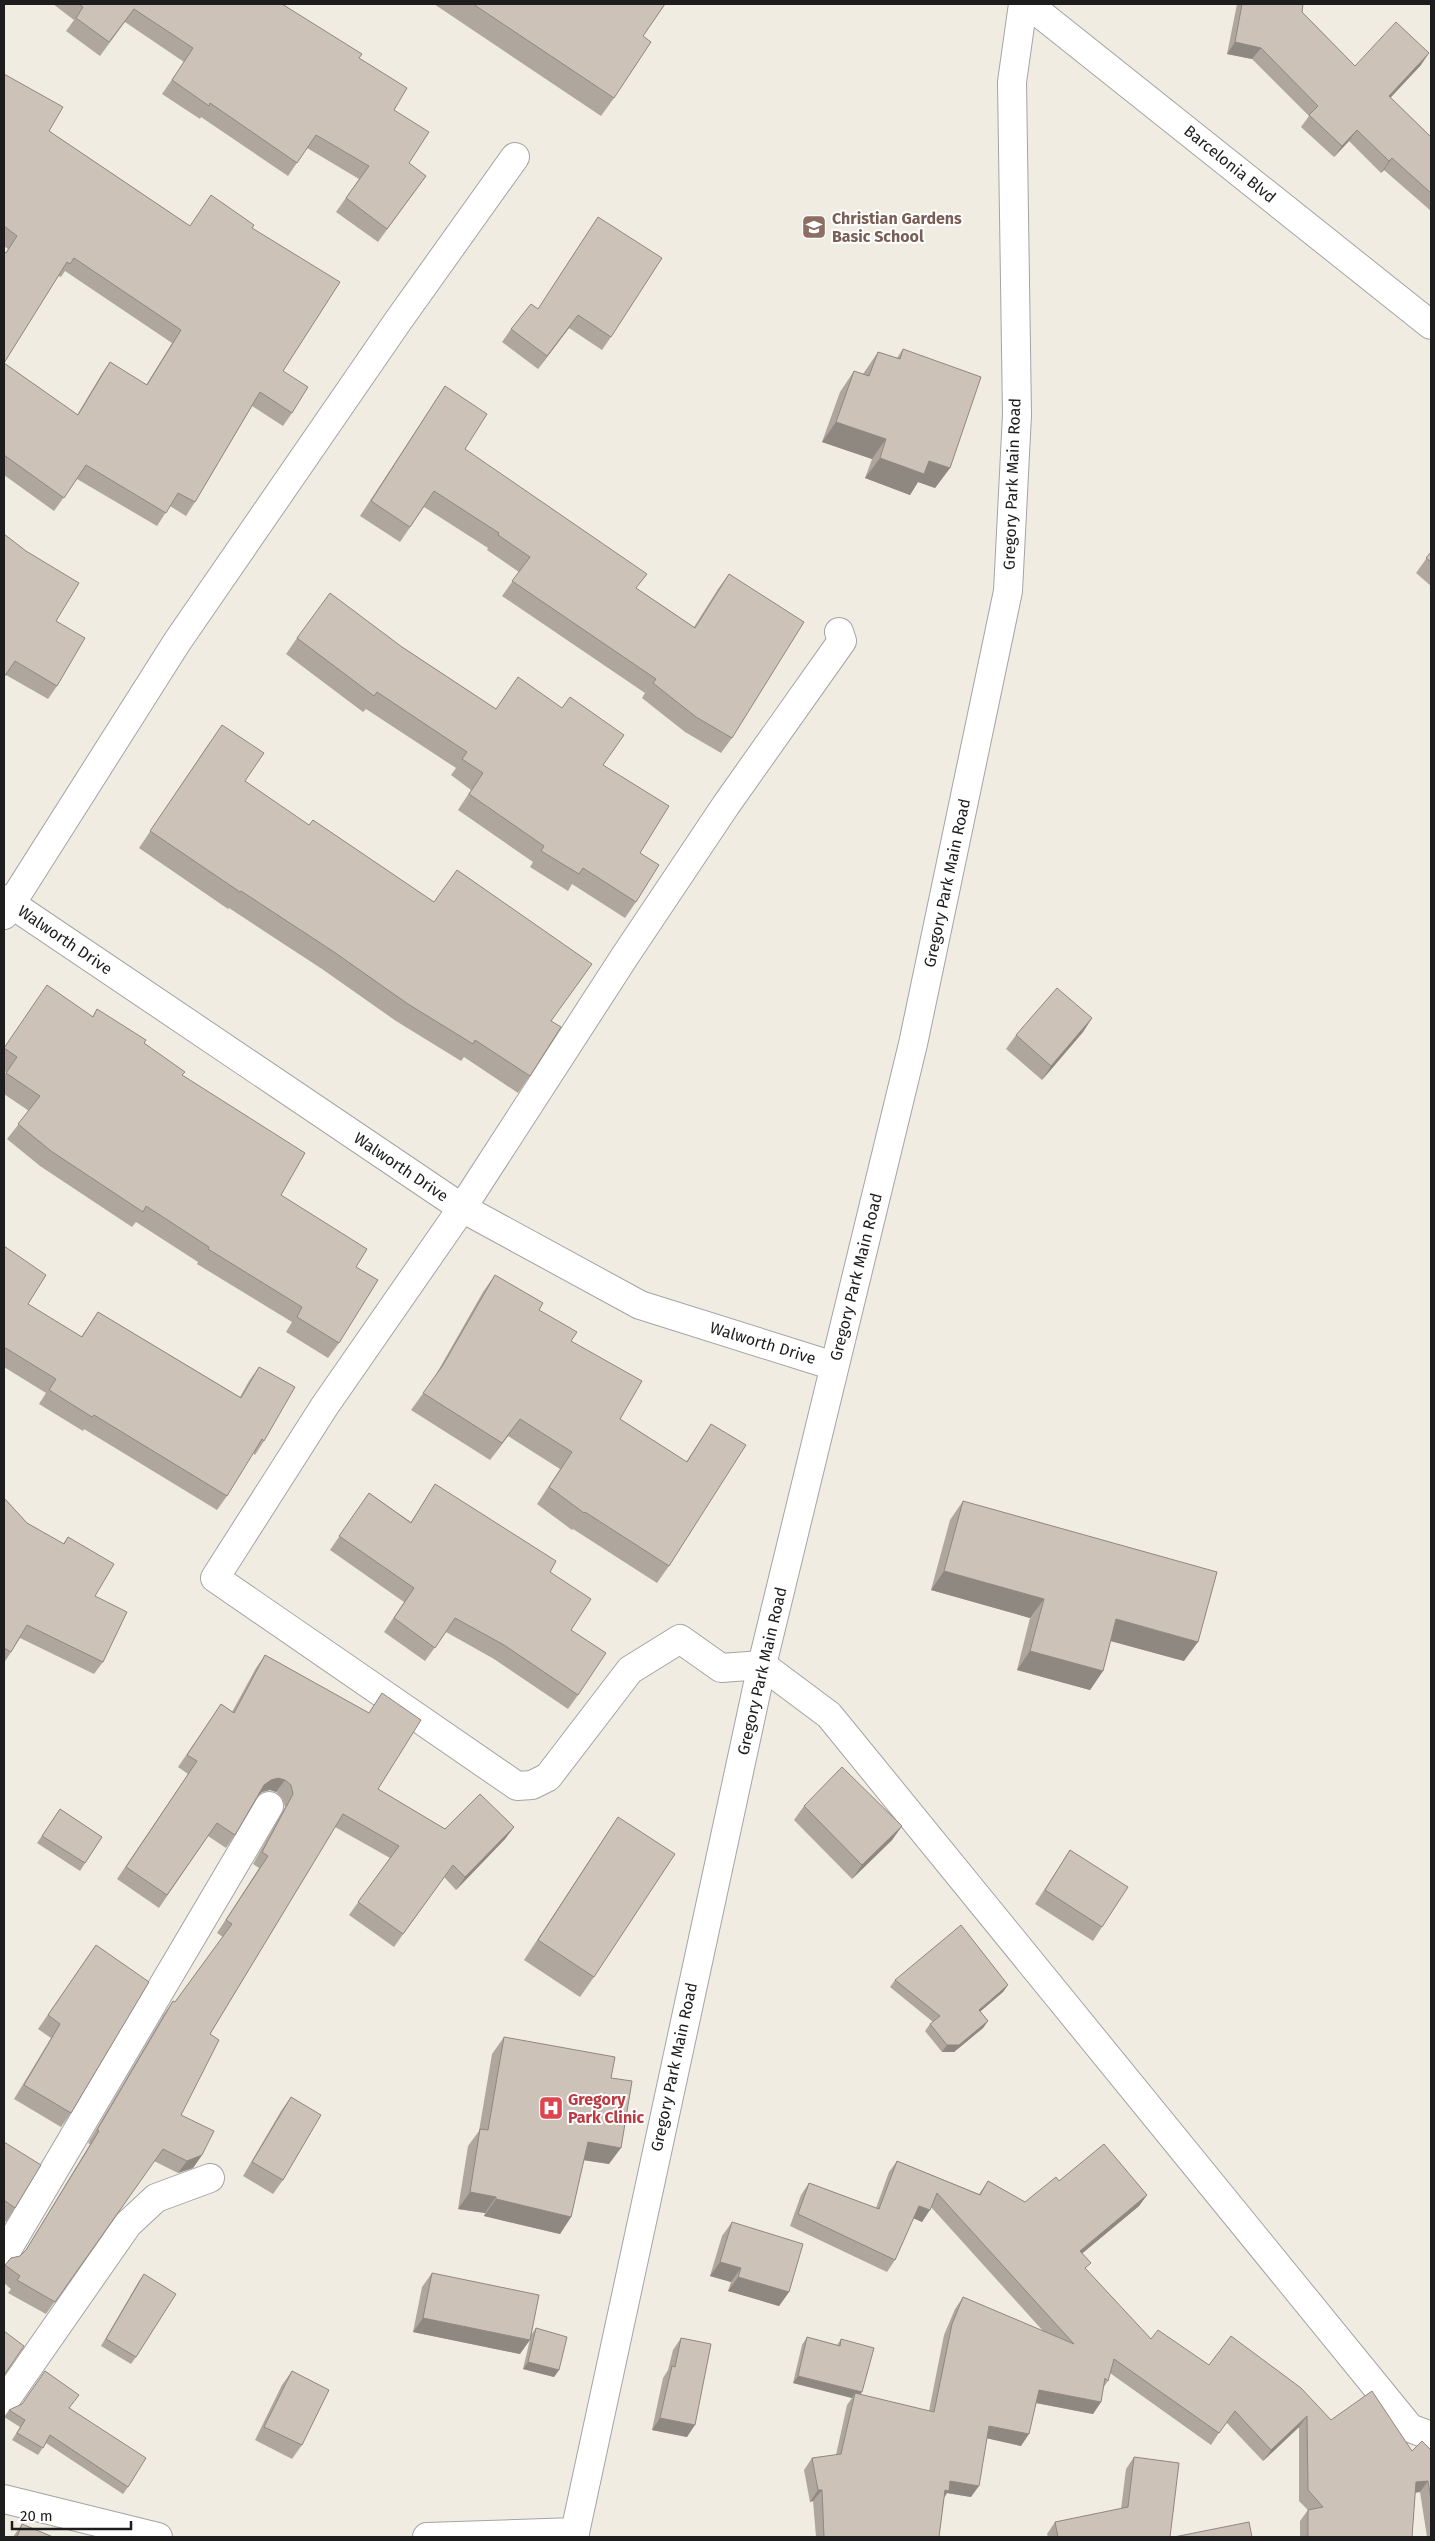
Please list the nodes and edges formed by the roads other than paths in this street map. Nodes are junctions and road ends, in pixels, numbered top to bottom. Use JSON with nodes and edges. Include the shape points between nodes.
{"nodes":[{"id":1,"x":1023,"y":4,"type":"edge"},
{"id":2,"x":1028,"y":4,"type":"edge"},
{"id":3,"x":515,"y":157,"type":"dead end"},
{"id":4,"x":1431,"y":325,"type":"edge"},
{"id":5,"x":839,"y":632,"type":"dead end"},
{"id":6,"x":6,"y":906,"type":"edge"},
{"id":7,"x":462,"y":1208,"type":"junction"},
{"id":8,"x":834,"y":1366,"type":"junction"},
{"id":9,"x":762,"y":1665,"type":"junction"},
{"id":10,"x":269,"y":1806,"type":"dead end"},
{"id":11,"x":210,"y":2178,"type":"dead end"},
{"id":12,"x":4,"y":2254,"type":"edge"},
{"id":13,"x":4,"y":2402,"type":"edge"},
{"id":14,"x":1431,"y":2436,"type":"edge"},
{"id":15,"x":4,"y":2501,"type":"edge"},
{"id":16,"x":574,"y":2535,"type":"edge"},
{"id":17,"x":158,"y":2537,"type":"edge"},
{"id":18,"x":427,"y":2537,"type":"edge"}],
"edges":[{"from":1,"to":8,"type":"street","name":"Gregory Park Main Road","via":[[1012,82],[1017,415],[1008,591],[913,1044]]},
{"from":2,"to":4,"type":"street","name":"Barcelonia Blvd"},
{"from":3,"to":6,"type":"street","via":[[392,329],[177,642]]},
{"from":5,"to":7,"type":"street","via":[[842,641],[630,948]]},
{"from":6,"to":7,"type":"street","name":"Walworth Drive"},
{"from":7,"to":8,"type":"street","name":"Walworth Drive","via":[[640,1305]]},
{"from":7,"to":9,"type":"street","via":[[324,1407],[215,1578],[517,1786],[532,1785],[548,1777],[630,1670],[680,1640],[721,1668]]},
{"from":8,"to":9,"type":"street","name":"Gregory Park Main Road"},
{"from":9,"to":14,"type":"street","via":[[829,1715],[1410,2428]]},
{"from":9,"to":16,"type":"street","name":"Gregory Park Main Road"},
{"from":10,"to":12,"type":"street"},
{"from":11,"to":13,"type":"street","via":[[156,2198],[128,2224]]},
{"from":15,"to":17,"type":"street"},
{"from":16,"to":18,"type":"street"}]}
